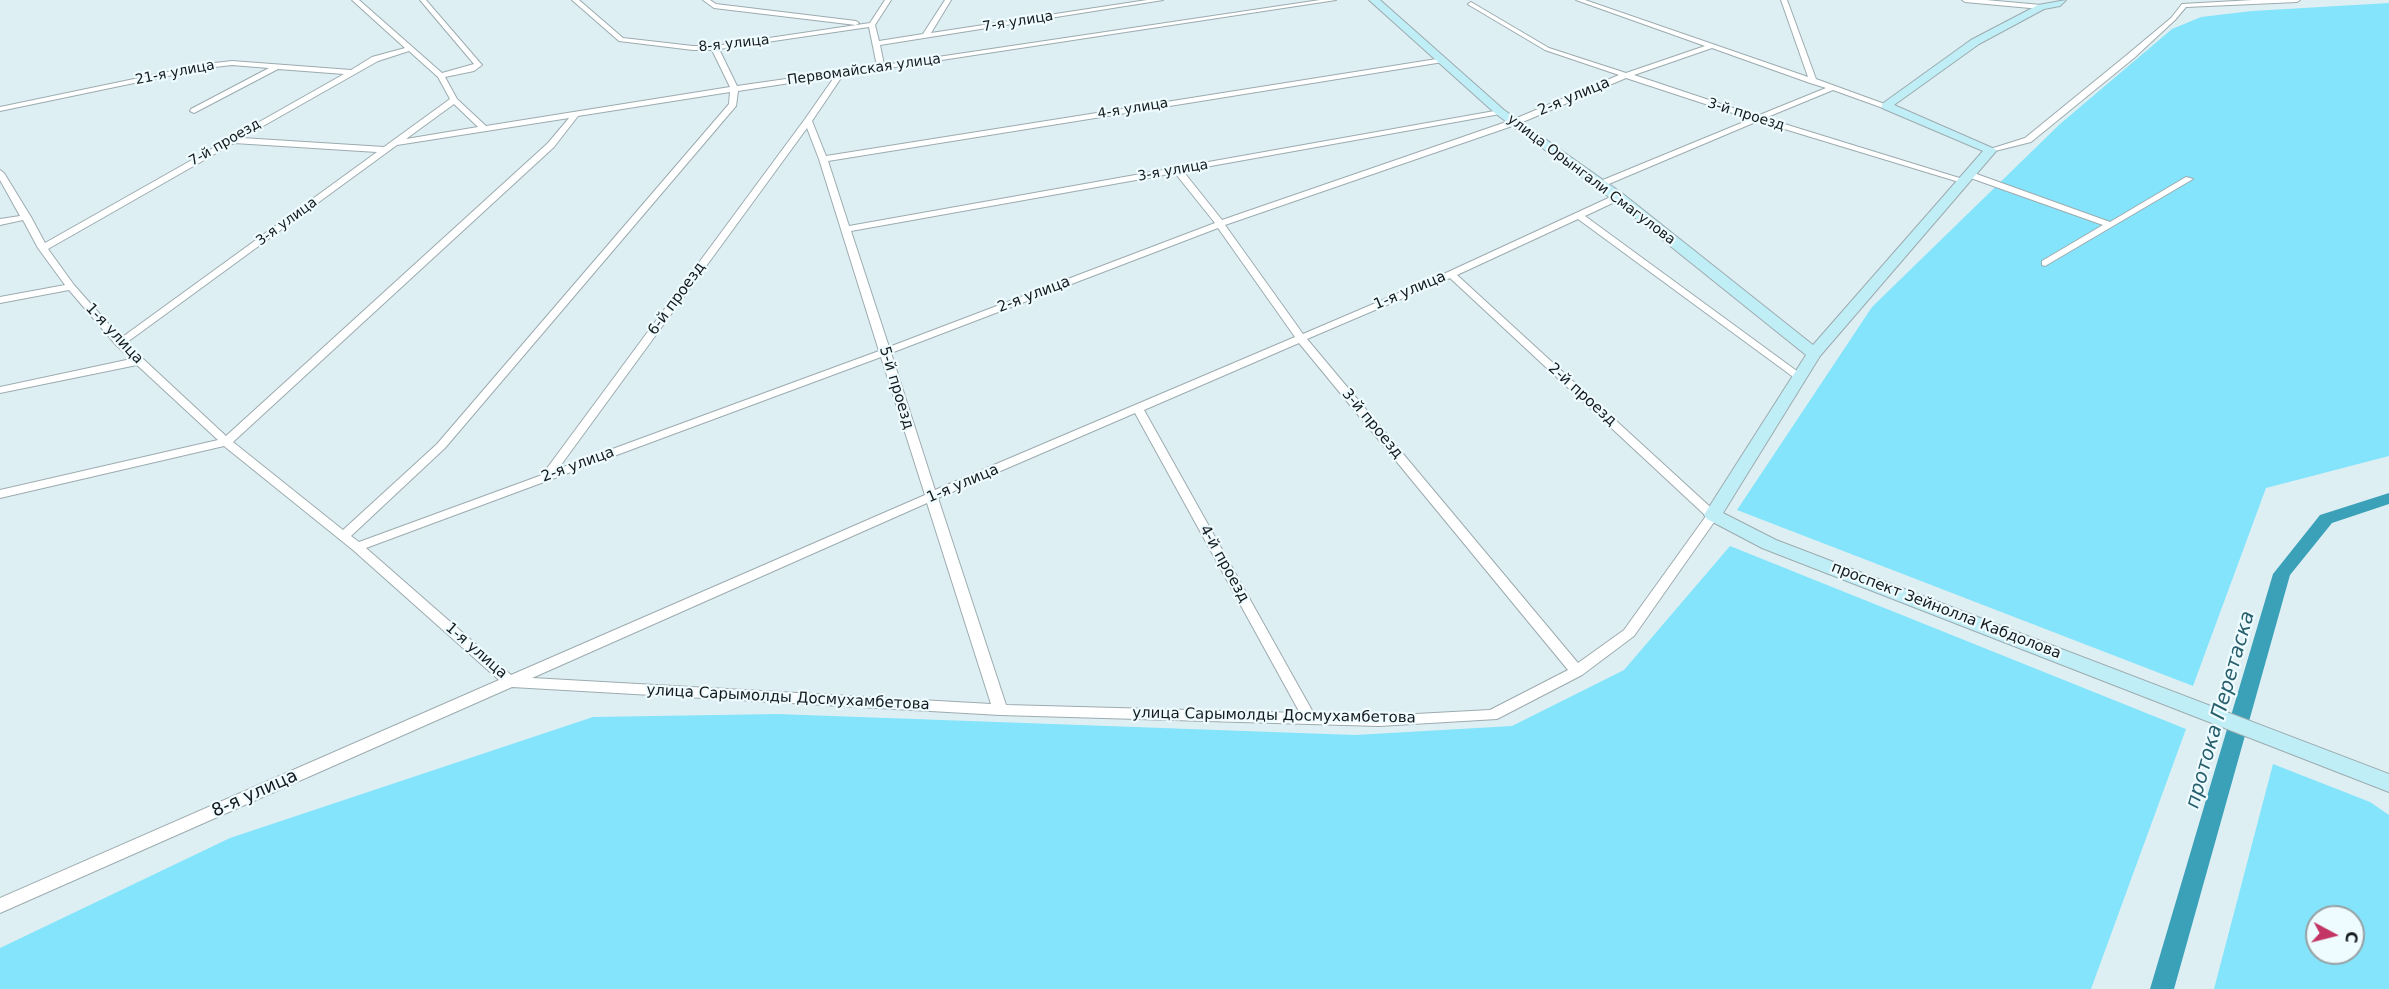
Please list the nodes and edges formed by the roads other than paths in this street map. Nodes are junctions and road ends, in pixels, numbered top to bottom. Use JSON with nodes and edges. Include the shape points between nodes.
{"nodes":[{"id":1,"x":355,"y":0,"type":"edge"},
{"id":2,"x":423,"y":0,"type":"edge"},
{"id":3,"x":575,"y":0,"type":"edge"},
{"id":4,"x":706,"y":0,"type":"edge"},
{"id":5,"x":888,"y":0,"type":"edge"},
{"id":6,"x":948,"y":0,"type":"edge"},
{"id":7,"x":1160,"y":0,"type":"edge"},
{"id":8,"x":1333,"y":0,"type":"edge"},
{"id":9,"x":1374,"y":0,"type":"edge"},
{"id":10,"x":1579,"y":0,"type":"edge"},
{"id":11,"x":1784,"y":0,"type":"edge"},
{"id":12,"x":1965,"y":0,"type":"edge"},
{"id":13,"x":2061,"y":0,"type":"edge"},
{"id":14,"x":2297,"y":0,"type":"edge"},
{"id":15,"x":2186,"y":3,"type":"edge"},
{"id":16,"x":1471,"y":4,"type":"dead end"},
{"id":17,"x":2041,"y":7,"type":"junction"},
{"id":18,"x":872,"y":25,"type":"junction"},
{"id":19,"x":925,"y":36,"type":"junction"},
{"id":20,"x":876,"y":43,"type":"junction"},
{"id":21,"x":1711,"y":46,"type":"junction"},
{"id":22,"x":411,"y":48,"type":"junction"},
{"id":23,"x":715,"y":48,"type":"junction"},
{"id":24,"x":1443,"y":60,"type":"junction"},
{"id":25,"x":279,"y":66,"type":"junction"},
{"id":26,"x":881,"y":68,"type":"junction"},
{"id":27,"x":352,"y":72,"type":"junction"},
{"id":28,"x":840,"y":74,"type":"junction"},
{"id":29,"x":441,"y":76,"type":"junction"},
{"id":30,"x":1624,"y":76,"type":"junction"},
{"id":31,"x":1813,"y":81,"type":"junction"},
{"id":32,"x":1831,"y":88,"type":"junction"},
{"id":33,"x":735,"y":89,"type":"junction"},
{"id":34,"x":454,"y":100,"type":"junction"},
{"id":35,"x":1886,"y":106,"type":"junction"},
{"id":36,"x":0,"y":109,"type":"edge"},
{"id":37,"x":194,"y":111,"type":"dead end"},
{"id":38,"x":1500,"y":112,"type":"junction"},
{"id":39,"x":575,"y":114,"type":"junction"},
{"id":40,"x":1756,"y":118,"type":"junction"},
{"id":41,"x":808,"y":121,"type":"junction"},
{"id":42,"x":1515,"y":122,"type":"junction"},
{"id":43,"x":484,"y":129,"type":"junction"},
{"id":44,"x":231,"y":140,"type":"junction"},
{"id":45,"x":395,"y":143,"type":"junction"},
{"id":46,"x":387,"y":150,"type":"junction"},
{"id":47,"x":1991,"y":150,"type":"junction"},
{"id":48,"x":823,"y":159,"type":"junction"},
{"id":49,"x":1178,"y":171,"type":"junction"},
{"id":50,"x":0,"y":173,"type":"edge"},
{"id":51,"x":1965,"y":177,"type":"junction"},
{"id":52,"x":2189,"y":179,"type":"dead end"},
{"id":53,"x":1601,"y":184,"type":"junction"},
{"id":54,"x":1618,"y":197,"type":"junction"},
{"id":55,"x":1578,"y":216,"type":"junction"},
{"id":56,"x":27,"y":217,"type":"junction"},
{"id":57,"x":0,"y":222,"type":"edge"},
{"id":58,"x":1220,"y":224,"type":"junction"},
{"id":59,"x":2111,"y":225,"type":"junction"},
{"id":60,"x":846,"y":229,"type":"junction"},
{"id":61,"x":43,"y":248,"type":"junction"},
{"id":62,"x":2045,"y":263,"type":"dead end"},
{"id":63,"x":1451,"y":274,"type":"junction"},
{"id":64,"x":71,"y":286,"type":"junction"},
{"id":65,"x":0,"y":300,"type":"edge"},
{"id":66,"x":1300,"y":337,"type":"junction"},
{"id":67,"x":120,"y":343,"type":"junction"},
{"id":68,"x":885,"y":352,"type":"junction"},
{"id":69,"x":1814,"y":354,"type":"junction"},
{"id":70,"x":139,"y":361,"type":"junction"},
{"id":71,"x":1800,"y":377,"type":"junction"},
{"id":72,"x":0,"y":390,"type":"edge"},
{"id":73,"x":1138,"y":409,"type":"junction"},
{"id":74,"x":226,"y":442,"type":"junction"},
{"id":75,"x":546,"y":477,"type":"junction"},
{"id":76,"x":0,"y":494,"type":"edge"},
{"id":77,"x":930,"y":497,"type":"junction"},
{"id":78,"x":1713,"y":515,"type":"junction"},
{"id":79,"x":344,"y":537,"type":"junction"},
{"id":80,"x":357,"y":547,"type":"junction"},
{"id":81,"x":1577,"y":670,"type":"junction"},
{"id":82,"x":509,"y":681,"type":"junction"},
{"id":83,"x":1000,"y":710,"type":"junction"},
{"id":84,"x":1310,"y":719,"type":"junction"},
{"id":85,"x":2389,"y":783,"type":"edge"},
{"id":86,"x":0,"y":906,"type":"edge"}],
"edges":[{"from":1,"to":22,"type":"street"},
{"from":2,"to":29,"type":"street","via":[[478,65]]},
{"from":3,"to":23,"type":"street","name":"8-я улица","via":[[621,40]]},
{"from":4,"to":18,"type":"street","via":[[714,6]]},
{"from":5,"to":18,"type":"street"},
{"from":6,"to":19,"type":"street"},
{"from":7,"to":19,"type":"street","name":"7-я улица"},
{"from":8,"to":26,"type":"street","name":"Первомайская улица"},
{"from":9,"to":24,"type":"main road","name":"улица Орынгали Смагулова"},
{"from":10,"to":21,"type":"street"},
{"from":11,"to":31,"type":"street"},
{"from":12,"to":17,"type":"street"},
{"from":13,"to":17,"type":"main road"},
{"from":14,"to":15,"type":"street"},
{"from":15,"to":47,"type":"street","via":[[2131,56],[2028,140]]},
{"from":16,"to":30,"type":"street","name":"3-й проезд","via":[[1546,49]]},
{"from":17,"to":35,"type":"main road","via":[[1976,42]]},
{"from":18,"to":20,"type":"street"},
{"from":18,"to":23,"type":"street","name":"8-я улица"},
{"from":19,"to":20,"type":"street","name":"7-я улица"},
{"from":20,"to":26,"type":"street"},
{"from":21,"to":30,"type":"street","name":"2-я улица"},
{"from":21,"to":31,"type":"street"},
{"from":22,"to":27,"type":"street","name":"7-й проезд","via":[[375,59]]},
{"from":22,"to":29,"type":"street"},
{"from":23,"to":33,"type":"street"},
{"from":24,"to":38,"type":"main road","name":"улица Орынгали Смагулова"},
{"from":24,"to":48,"type":"street","name":"4-я улица"},
{"from":25,"to":27,"type":"street","name":"21-я улица"},
{"from":25,"to":36,"type":"street","name":"21-я улица","via":[[206,66]]},
{"from":25,"to":37,"type":"street"},
{"from":26,"to":28,"type":"street","name":"Первомайская улица"},
{"from":27,"to":44,"type":"street","name":"7-й проезд"},
{"from":28,"to":33,"type":"street","name":"Первомайская улица"},
{"from":28,"to":41,"type":"street"},
{"from":29,"to":34,"type":"street"},
{"from":30,"to":40,"type":"street","name":"3-й проезд"},
{"from":30,"to":42,"type":"street","name":"2-я улица"},
{"from":31,"to":32,"type":"street"},
{"from":32,"to":35,"type":"street"},
{"from":32,"to":40,"type":"street"},
{"from":33,"to":39,"type":"street","name":"Первомайская улица"},
{"from":33,"to":79,"type":"street","via":[[733,104],[441,446]]},
{"from":34,"to":43,"type":"street"},
{"from":34,"to":45,"type":"street","name":"3-я улица"},
{"from":35,"to":47,"type":"main road"},
{"from":38,"to":42,"type":"main road","name":"улица Орынгали Смагулова"},
{"from":38,"to":49,"type":"street","name":"3-я улица"},
{"from":39,"to":43,"type":"street","name":"Первомайская улица"},
{"from":39,"to":74,"type":"street","via":[[551,145]]},
{"from":40,"to":51,"type":"street","name":"3-й проезд"},
{"from":40,"to":53,"type":"street"},
{"from":41,"to":48,"type":"street","name":"5-й проезд"},
{"from":41,"to":75,"type":"street","name":"6-й проезд"},
{"from":42,"to":53,"type":"main road","name":"улица Орынгали Смагулова"},
{"from":42,"to":58,"type":"street","name":"2-я улица"},
{"from":43,"to":45,"type":"street","name":"Первомайская улица"},
{"from":44,"to":46,"type":"street"},
{"from":44,"to":61,"type":"street","name":"7-й проезд"},
{"from":45,"to":46,"type":"street","name":"3-я улица"},
{"from":46,"to":67,"type":"street","name":"3-я улица"},
{"from":47,"to":51,"type":"main road","name":"улица Сарымолды Досмухамбетова"},
{"from":48,"to":60,"type":"street","name":"5-й проезд"},
{"from":49,"to":58,"type":"street","name":"3-й проезд"},
{"from":49,"to":60,"type":"street","name":"3-я улица"},
{"from":50,"to":56,"type":"street","name":"1-я улица"},
{"from":51,"to":59,"type":"street","name":"3-й проезд"},
{"from":51,"to":69,"type":"main road","name":"улица Сарымолды Досмухамбетова"},
{"from":52,"to":59,"type":"street"},
{"from":53,"to":54,"type":"main road","name":"улица Орынгали Смагулова"},
{"from":54,"to":55,"type":"street","name":"1-я улица"},
{"from":54,"to":69,"type":"main road","name":"улица Орынгали Смагулова"},
{"from":55,"to":63,"type":"street","name":"1-я улица"},
{"from":55,"to":71,"type":"street"},
{"from":56,"to":57,"type":"street"},
{"from":56,"to":61,"type":"street","name":"1-я улица"},
{"from":58,"to":66,"type":"street","name":"3-й проезд"},
{"from":58,"to":68,"type":"street","name":"2-я улица"},
{"from":59,"to":62,"type":"street"},
{"from":60,"to":68,"type":"street","name":"5-й проезд"},
{"from":61,"to":64,"type":"street","name":"1-я улица"},
{"from":63,"to":66,"type":"street","name":"1-я улица"},
{"from":63,"to":78,"type":"street","name":"2-й проезд"},
{"from":64,"to":65,"type":"street"},
{"from":64,"to":67,"type":"street","name":"1-я улица"},
{"from":66,"to":73,"type":"street","name":"1-я улица"},
{"from":66,"to":81,"type":"street","name":"3-й проезд"},
{"from":67,"to":70,"type":"street","name":"1-я улица"},
{"from":68,"to":75,"type":"street","name":"2-я улица"},
{"from":68,"to":77,"type":"street","name":"5-й проезд"},
{"from":69,"to":71,"type":"main road","name":"улица Сарымолды Досмухамбетова"},
{"from":70,"to":72,"type":"street"},
{"from":70,"to":74,"type":"street","name":"1-я улица"},
{"from":71,"to":78,"type":"main road","name":"улица Сарымолды Досмухамбетова"},
{"from":73,"to":77,"type":"street","name":"1-я улица"},
{"from":73,"to":84,"type":"street","name":"4-й проезд"},
{"from":74,"to":76,"type":"street"},
{"from":74,"to":79,"type":"street","name":"1-я улица"},
{"from":75,"to":80,"type":"street","name":"2-я улица"},
{"from":77,"to":82,"type":"street","name":"1-я улица"},
{"from":77,"to":83,"type":"street","name":"5-й проезд"},
{"from":78,"to":81,"type":"street","name":"улица Сарымолды Досмухамбетова","via":[[1629,633]]},
{"from":78,"to":85,"type":"main road","name":"проспект Зейнолла Кабдолова","via":[[1769,544]]},
{"from":79,"to":80,"type":"street","name":"1-я улица"},
{"from":80,"to":82,"type":"street","name":"1-я улица"},
{"from":81,"to":84,"type":"street","name":"улица Сарымолды Досмухамбетова","via":[[1492,715],[1379,721]]},
{"from":82,"to":83,"type":"street","name":"улица Сарымолды Досмухамбетова"},
{"from":82,"to":86,"type":"street","name":"8-я улица"},
{"from":83,"to":84,"type":"street","name":"улица Сарымолды Досмухамбетова"}]}
